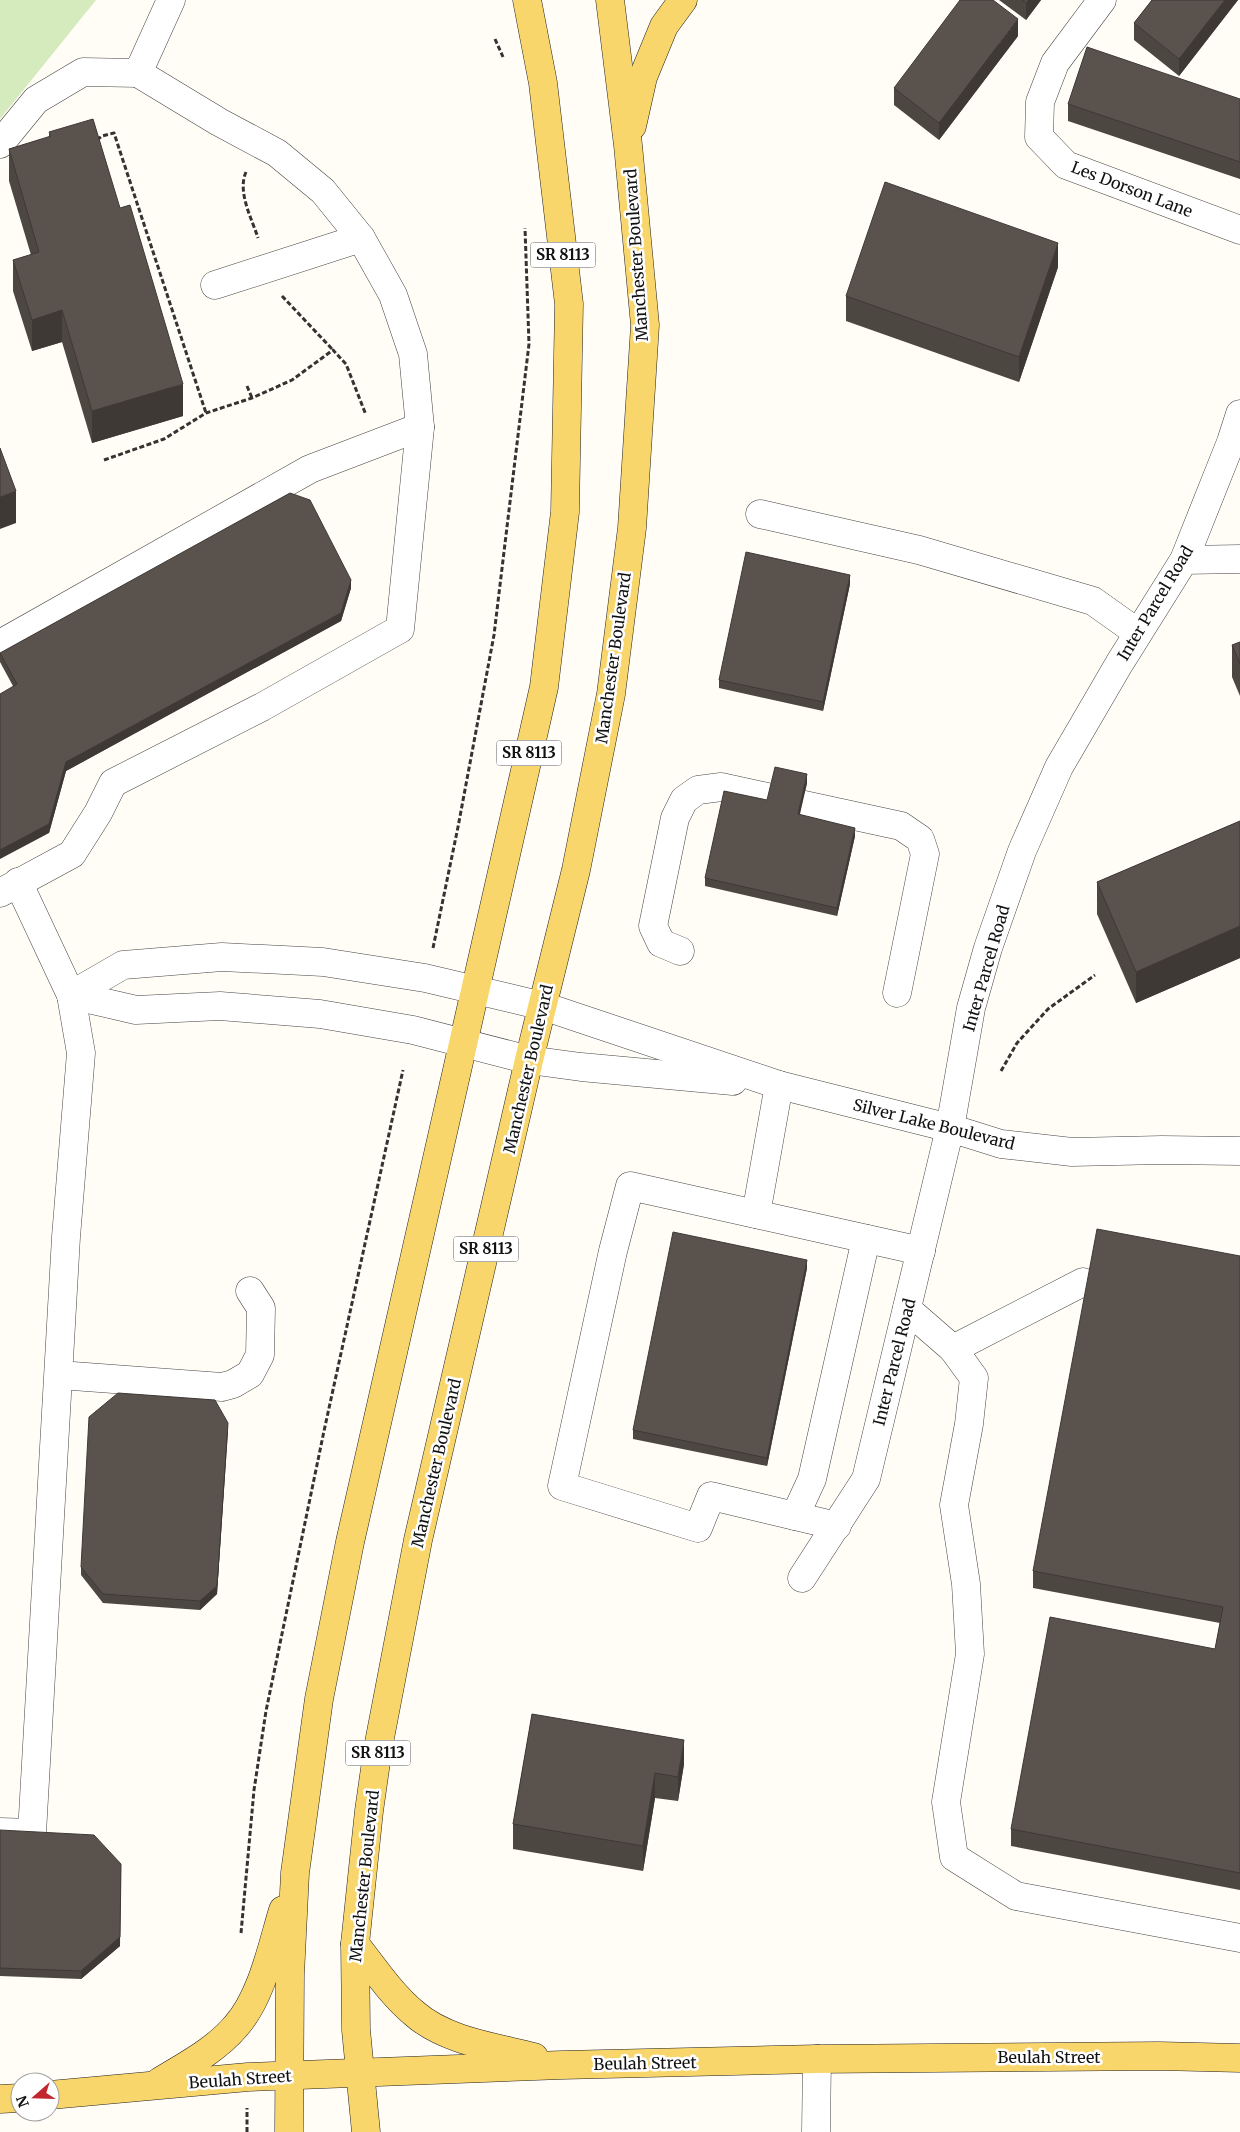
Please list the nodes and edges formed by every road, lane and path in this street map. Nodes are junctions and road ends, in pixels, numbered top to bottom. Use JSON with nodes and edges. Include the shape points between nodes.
{"nodes":[{"id":1,"x":171,"y":0,"type":"edge"},
{"id":2,"x":526,"y":0,"type":"edge"},
{"id":3,"x":610,"y":0,"type":"edge"},
{"id":4,"x":683,"y":0,"type":"edge"},
{"id":5,"x":1102,"y":0,"type":"edge"},
{"id":6,"x":495,"y":39,"type":"dead end"},
{"id":7,"x":508,"y":65,"type":"dead end"},
{"id":8,"x":138,"y":73,"type":"junction"},
{"id":9,"x":0,"y":144,"type":"edge"},
{"id":10,"x":94,"y":144,"type":"edge"},
{"id":11,"x":628,"y":145,"type":"junction"},
{"id":12,"x":525,"y":227,"type":"dead end"},
{"id":13,"x":1240,"y":230,"type":"edge"},
{"id":14,"x":361,"y":238,"type":"junction"},
{"id":15,"x":215,"y":285,"type":"dead end"},
{"id":16,"x":247,"y":386,"type":"dead end"},
{"id":17,"x":252,"y":398,"type":"junction"},
{"id":18,"x":206,"y":413,"type":"junction"},
{"id":19,"x":1240,"y":414,"type":"edge"},
{"id":20,"x":369,"y":420,"type":"dead end"},
{"id":21,"x":420,"y":427,"type":"junction"},
{"id":22,"x":104,"y":460,"type":"dead end"},
{"id":23,"x":760,"y":514,"type":"dead end"},
{"id":24,"x":1240,"y":559,"type":"edge"},
{"id":25,"x":1184,"y":560,"type":"junction"},
{"id":26,"x":1138,"y":633,"type":"junction"},
{"id":27,"x":0,"y":644,"type":"edge"},
{"id":28,"x":9,"y":887,"type":"edge"},
{"id":29,"x":432,"y":949,"type":"dead end"},
{"id":30,"x":680,"y":951,"type":"dead end"},
{"id":31,"x":1095,"y":975,"type":"dead end"},
{"id":32,"x":476,"y":991,"type":"junction"},
{"id":33,"x":897,"y":992,"type":"dead end"},
{"id":34,"x":71,"y":996,"type":"junction"},
{"id":35,"x":543,"y":1006,"type":"junction"},
{"id":36,"x":464,"y":1042,"type":"junction"},
{"id":37,"x":529,"y":1060,"type":"junction"},
{"id":38,"x":403,"y":1070,"type":"dead end"},
{"id":39,"x":1001,"y":1071,"type":"dead end"},
{"id":40,"x":779,"y":1085,"type":"junction"},
{"id":41,"x":950,"y":1128,"type":"junction"},
{"id":42,"x":1240,"y":1150,"type":"edge"},
{"id":43,"x":756,"y":1214,"type":"junction"},
{"id":44,"x":866,"y":1239,"type":"junction"},
{"id":45,"x":921,"y":1251,"type":"junction"},
{"id":46,"x":1083,"y":1282,"type":"dead end"},
{"id":47,"x":250,"y":1291,"type":"dead end"},
{"id":48,"x":907,"y":1309,"type":"junction"},
{"id":49,"x":953,"y":1349,"type":"junction"},
{"id":50,"x":59,"y":1375,"type":"junction"},
{"id":51,"x":795,"y":1516,"type":"junction"},
{"id":52,"x":837,"y":1526,"type":"junction"},
{"id":53,"x":802,"y":1578,"type":"dead end"},
{"id":54,"x":0,"y":1832,"type":"edge"},
{"id":55,"x":295,"y":1873,"type":"junction"},
{"id":56,"x":1240,"y":1938,"type":"edge"},
{"id":57,"x":241,"y":1941,"type":"dead end"},
{"id":58,"x":355,"y":1944,"type":"junction"},
{"id":59,"x":1240,"y":2058,"type":"edge"},
{"id":60,"x":817,"y":2059,"type":"junction"},
{"id":61,"x":562,"y":2065,"type":"junction"},
{"id":62,"x":360,"y":2072,"type":"junction"},
{"id":63,"x":290,"y":2075,"type":"junction"},
{"id":64,"x":154,"y":2085,"type":"junction"},
{"id":65,"x":60,"y":2094,"type":"edge"},
{"id":66,"x":289,"y":2132,"type":"edge"},
{"id":67,"x":366,"y":2132,"type":"edge"},
{"id":68,"x":816,"y":2132,"type":"edge"}],
"edges":[{"from":1,"to":8,"type":"street"},
{"from":2,"to":32,"type":"main road","number":"SR 8113","via":[[543,82],[569,304],[565,512],[544,687]]},
{"from":3,"to":11,"type":"main road","name":"Manchester Boulevard","number":"SR 8113"},
{"from":4,"to":11,"type":"main road","via":[[664,26],[643,77]]},
{"from":5,"to":13,"type":"street","name":"Les Dorson Lane","via":[[1055,63],[1040,102],[1038,137],[1066,165]]},
{"from":6,"to":7,"type":"path"},
{"from":8,"to":9,"type":"street","via":[[83,72],[36,100]]},
{"from":8,"to":14,"type":"street","via":[[277,153],[323,191]]},
{"from":10,"to":18,"type":"path","via":[[102,136],[114,133]]},
{"from":11,"to":35,"type":"main road","name":"Manchester Boulevard","number":"SR 8113","via":[[645,326],[632,528],[611,694],[576,870]]},
{"from":12,"to":29,"type":"path","via":[[529,344],[494,635]]},
{"from":14,"to":15,"type":"street"},
{"from":14,"to":21,"type":"street","via":[[393,295],[413,354]]},
{"from":16,"to":17,"type":"path"},
{"from":17,"to":18,"type":"path"},
{"from":17,"to":20,"type":"path","via":[[292,380],[333,350],[346,364]]},
{"from":18,"to":22,"type":"path","via":[[164,439]]},
{"from":19,"to":25,"type":"street","name":"Inter Parcel Road"},
{"from":21,"to":27,"type":"street","via":[[310,469]]},
{"from":21,"to":28,"type":"street","via":[[400,629],[262,708],[113,783],[72,854]]},
{"from":23,"to":26,"type":"street","via":[[919,550],[1093,600]]},
{"from":24,"to":25,"type":"street"},
{"from":25,"to":26,"type":"street","name":"Inter Parcel Road"},
{"from":26,"to":41,"type":"street","name":"Inter Parcel Road","via":[[1058,767],[1022,852],[971,1008]]},
{"from":28,"to":34,"type":"street"},
{"from":30,"to":33,"type":"street","via":[[661,943],[653,926],[675,818],[684,800],[698,790],[720,787],[901,826],[920,839],[925,854]]},
{"from":31,"to":39,"type":"path","via":[[1048,1009],[1017,1043]]},
{"from":32,"to":34,"type":"street","name":"Silver Lake Boulevard","via":[[425,978],[324,962],[222,957],[123,964]]},
{"from":32,"to":35,"type":"street","name":"Silver Lake Boulevard"},
{"from":32,"to":36,"type":"main road","number":"SR 8113"},
{"from":34,"to":36,"type":"street","name":"Silver Lake Boulevard","via":[[136,1010],[220,1006],[320,1014]]},
{"from":34,"to":50,"type":"street","via":[[81,1053]]},
{"from":35,"to":37,"type":"main road","name":"Manchester Boulevard","number":"SR 8113"},
{"from":35,"to":40,"type":"street","name":"Silver Lake Boulevard"},
{"from":36,"to":37,"type":"street","name":"Silver Lake Boulevard"},
{"from":36,"to":55,"type":"main road","number":"SR 8113","via":[[332,1630],[309,1763]]},
{"from":37,"to":40,"type":"street","name":"Silver Lake Boulevard"},
{"from":37,"to":58,"type":"main road","name":"Manchester Boulevard","number":"SR 8113","via":[[403,1615],[378,1748]]},
{"from":38,"to":57,"type":"path","via":[[266,1711],[254,1790]]},
{"from":40,"to":41,"type":"street","name":"Silver Lake Boulevard"},
{"from":40,"to":43,"type":"street"},
{"from":41,"to":42,"type":"street","name":"Silver Lake Boulevard","via":[[1000,1144],[1072,1152]]},
{"from":41,"to":45,"type":"street","name":"Inter Parcel Road"},
{"from":43,"to":44,"type":"street"},
{"from":43,"to":51,"type":"street","via":[[630,1186],[562,1486],[698,1528],[711,1496]]},
{"from":44,"to":45,"type":"street"},
{"from":44,"to":51,"type":"street","via":[[812,1479]]},
{"from":45,"to":48,"type":"street","name":"Inter Parcel Road"},
{"from":46,"to":49,"type":"street"},
{"from":47,"to":50,"type":"street","via":[[261,1308],[260,1355],[250,1374],[233,1384],[222,1387]]},
{"from":48,"to":49,"type":"street"},
{"from":48,"to":52,"type":"street","name":"Inter Parcel Road","via":[[866,1479]]},
{"from":49,"to":56,"type":"street","via":[[974,1378],[954,1505],[966,1584],[970,1654],[946,1802],[954,1857],[1016,1896]]},
{"from":50,"to":54,"type":"street","via":[[32,1833]]},
{"from":51,"to":52,"type":"street"},
{"from":52,"to":53,"type":"street","name":"Inter Parcel Road"},
{"from":55,"to":63,"type":"main road","number":"SR 8113"},
{"from":55,"to":64,"type":"main road","via":[[256,1994],[247,2011],[236,2027],[205,2053]]},
{"from":58,"to":61,"type":"main road","via":[[387,1986],[416,2016],[460,2037]]},
{"from":58,"to":62,"type":"main road","name":"Manchester Boulevard","number":"SR 8113"},
{"from":59,"to":60,"type":"main road","name":"Beulah Street"},
{"from":60,"to":61,"type":"main road","name":"Beulah Street"},
{"from":60,"to":68,"type":"street"},
{"from":61,"to":62,"type":"main road","name":"Beulah Street"},
{"from":62,"to":63,"type":"main road","name":"Beulah Street"},
{"from":62,"to":67,"type":"main road","name":"Manchester Boulevard","number":"SR 8113"},
{"from":63,"to":64,"type":"main road","name":"Beulah Street"},
{"from":63,"to":66,"type":"main road","number":"SR 8113"},
{"from":64,"to":65,"type":"main road","name":"Beulah Street"}]}
